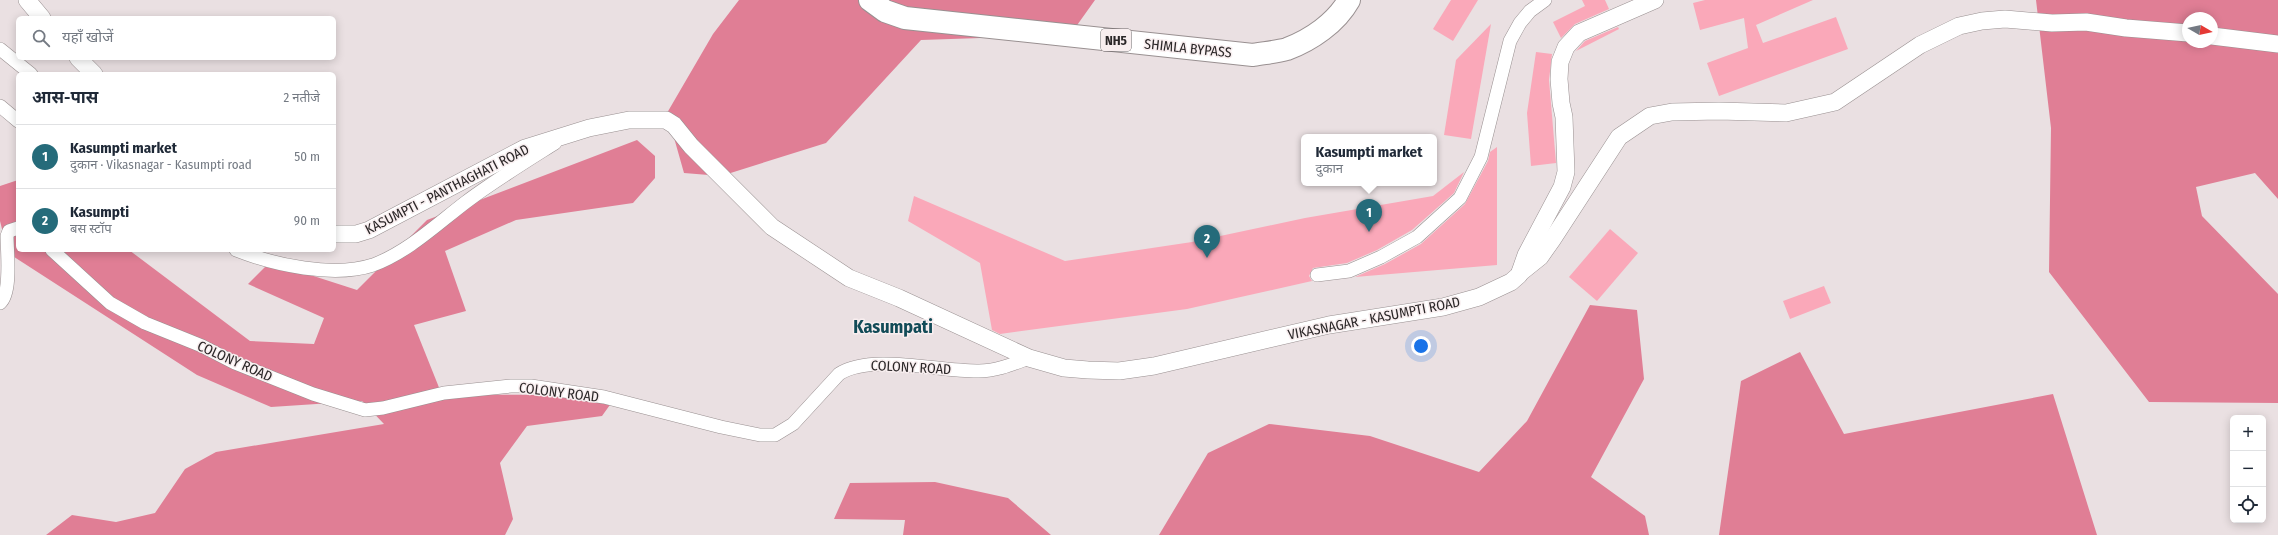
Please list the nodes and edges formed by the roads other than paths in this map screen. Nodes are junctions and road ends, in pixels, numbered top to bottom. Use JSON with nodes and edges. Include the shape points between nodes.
{"nodes":[{"id":1,"x":27,"y":0,"type":"edge"},
{"id":2,"x":870,"y":0,"type":"edge"},
{"id":3,"x":1349,"y":0,"type":"edge"},
{"id":4,"x":1545,"y":0,"type":"edge"},
{"id":5,"x":1655,"y":0,"type":"edge"},
{"id":6,"x":40,"y":16,"type":"edge"},
{"id":7,"x":2182,"y":33,"type":"edge"},
{"id":8,"x":2218,"y":37,"type":"edge"},
{"id":9,"x":2278,"y":44,"type":"edge"},
{"id":10,"x":0,"y":49,"type":"edge"},
{"id":11,"x":80,"y":60,"type":"edge"},
{"id":12,"x":29,"y":72,"type":"edge"},
{"id":13,"x":92,"y":72,"type":"edge"},
{"id":14,"x":0,"y":106,"type":"edge"},
{"id":15,"x":16,"y":119,"type":"edge"},
{"id":16,"x":570,"y":134,"type":"junction"},
{"id":17,"x":16,"y":229,"type":"edge"},
{"id":18,"x":336,"y":234,"type":"edge"},
{"id":19,"x":54,"y":252,"type":"edge"},
{"id":20,"x":241,"y":252,"type":"edge"},
{"id":21,"x":1317,"y":275,"type":"dead end"},
{"id":22,"x":1518,"y":275,"type":"junction"},
{"id":23,"x":0,"y":303,"type":"edge"},
{"id":24,"x":1219,"y":352,"type":"joint"},
{"id":25,"x":1029,"y":358,"type":"junction"}],
"edges":[{"from":1,"to":6,"type":"street"},
{"from":2,"to":3,"type":"highway","name":"SHIMLA BYPASS","number":"NH5","via":[[885,12],[905,18],[1253,55],[1286,49],[1309,37],[1329,25]]},
{"from":4,"to":21,"type":"street","via":[[1527,15],[1510,41],[1481,157],[1460,198],[1417,237],[1381,257],[1349,271]]},
{"from":5,"to":22,"type":"street","via":[[1579,33],[1566,47],[1560,62],[1559,79],[1564,117],[1566,172],[1562,187]]},
{"from":7,"to":22,"type":"street","name":"VIKASNAGAR - KASUMPTI ROAD","via":[[2086,22],[2052,23],[2005,19],[1982,21],[1959,26],[1920,45],[1834,102],[1786,113],[1672,112],[1650,116],[1619,137],[1540,257]]},
{"from":8,"to":9,"type":"street"},
{"from":10,"to":12,"type":"street"},
{"from":11,"to":13,"type":"street"},
{"from":14,"to":15,"type":"street"},
{"from":16,"to":18,"type":"street","name":"KASUMPTI - PANTHAGHATI ROAD","via":[[508,155],[369,230],[356,234]]},
{"from":16,"to":20,"type":"street","via":[[496,181],[422,237],[372,265],[325,269],[264,261]]},
{"from":16,"to":25,"type":"street","name":"KASUMPTI - PANTHAGHATI ROAD","via":[[629,120],[666,120],[674,125],[691,146],[772,227],[805,250],[849,278],[899,298]]},
{"from":17,"to":23,"type":"street","via":[[9,231],[7,236],[8,280],[6,293]]},
{"from":19,"to":25,"type":"street","name":"COLONY ROAD","via":[[110,303],[145,322],[235,363],[312,394],[365,410],[404,404],[444,393],[531,386],[604,397],[721,427],[760,435],[775,435],[793,424],[839,374],[848,368],[878,365],[979,371],[1004,368]]},
{"from":22,"to":24,"type":"street","name":"VIKASNAGAR - KASUMPTI ROAD","via":[[1511,282],[1492,292],[1443,308],[1329,325]]},
{"from":24,"to":25,"type":"street","name":"KASUMPTI - PANTHAGHATI ROAD","via":[[1119,371],[1064,368]]}]}
